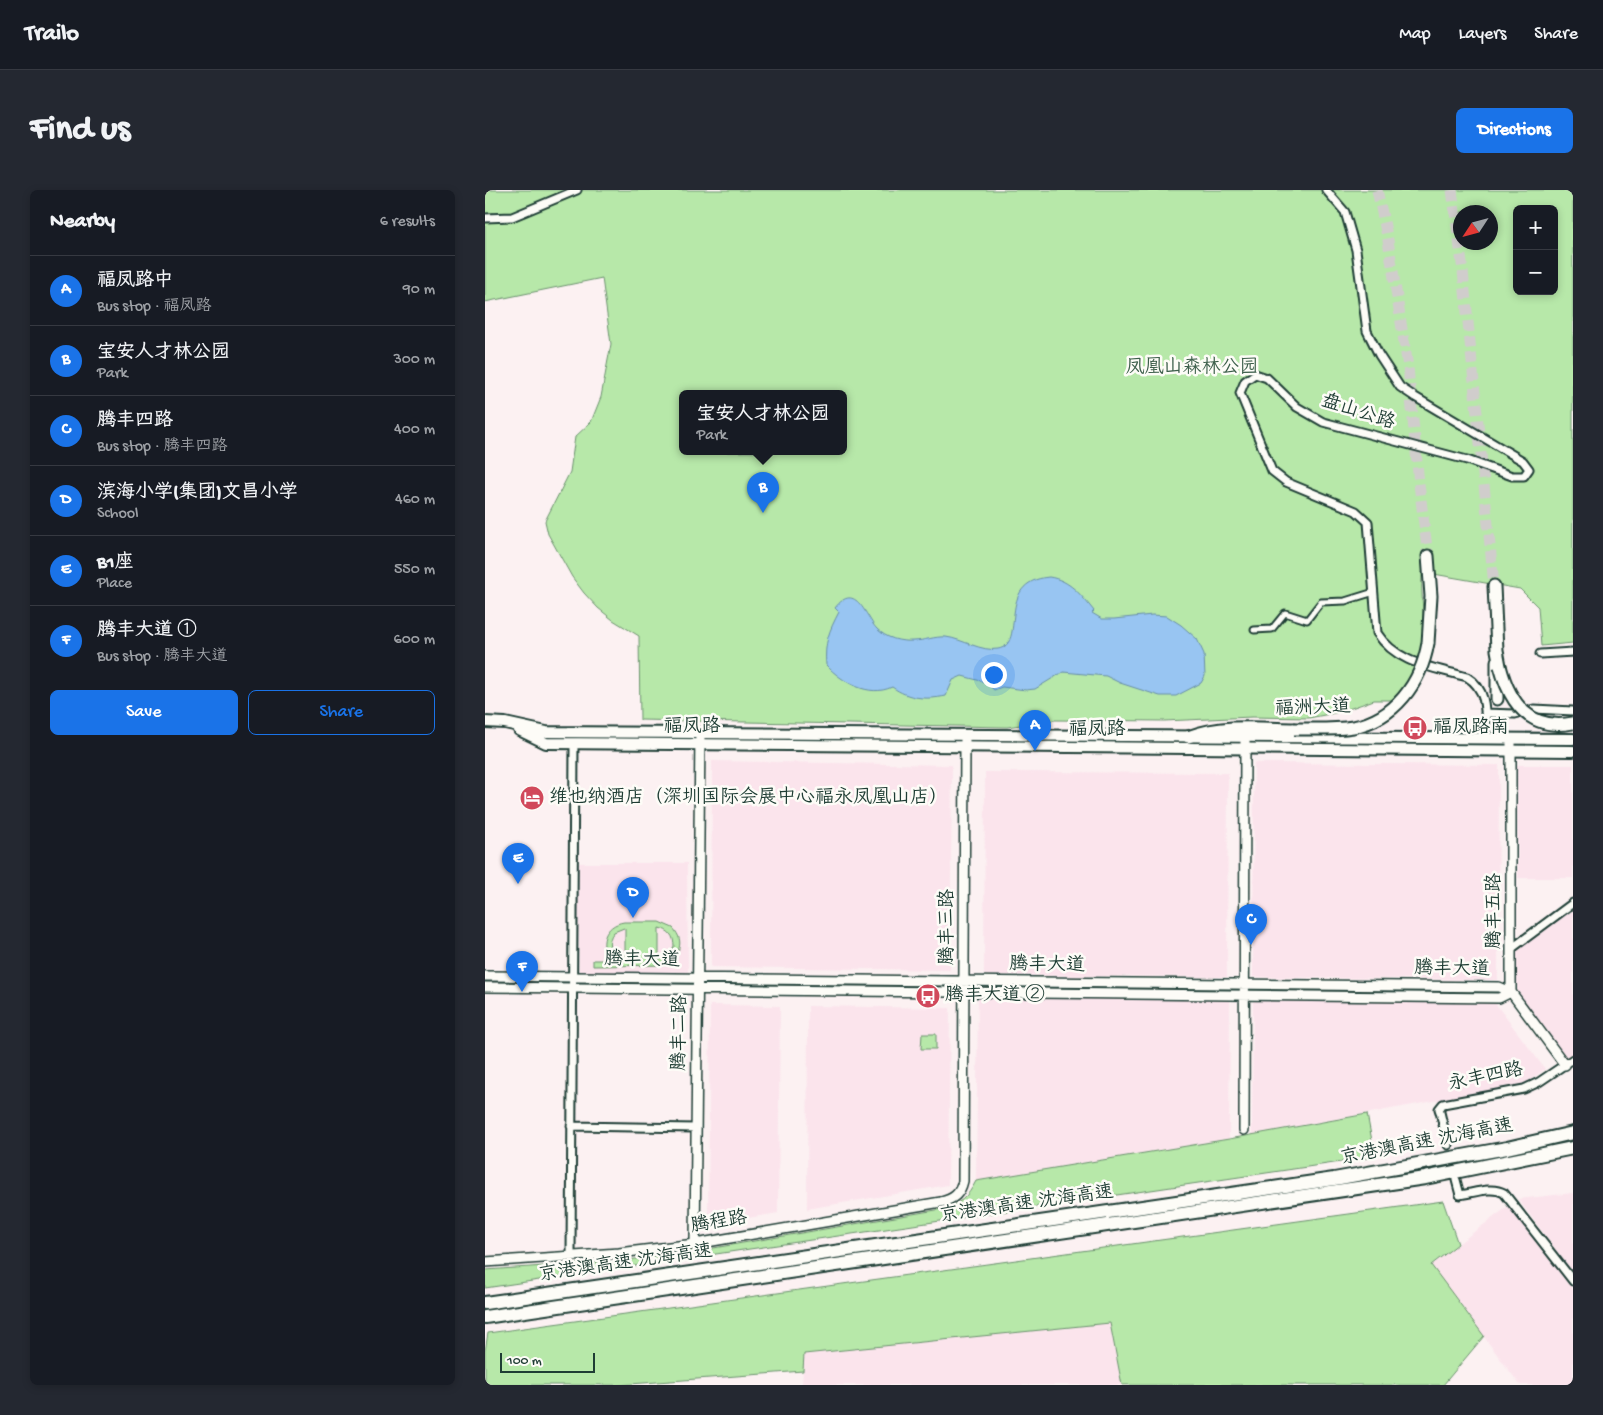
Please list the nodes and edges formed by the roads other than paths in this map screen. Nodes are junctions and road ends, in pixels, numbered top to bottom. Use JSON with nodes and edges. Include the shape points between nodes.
{"nodes":[{"id":1,"x":577,"y":190,"type":"edge"},
{"id":2,"x":1326,"y":190,"type":"edge"},
{"id":3,"x":485,"y":218,"type":"edge"},
{"id":4,"x":1428,"y":556,"type":"tunnel mouth"},
{"id":5,"x":1494,"y":586,"type":"tunnel mouth"},
{"id":6,"x":1371,"y":593,"type":"dead end"},
{"id":7,"x":1254,"y":630,"type":"dead end"},
{"id":8,"x":1497,"y":650,"type":"junction"},
{"id":9,"x":1573,"y":652,"type":"edge"},
{"id":10,"x":1540,"y":654,"type":"dead end"},
{"id":11,"x":1497,"y":700,"type":"dead end"},
{"id":12,"x":1573,"y":711,"type":"edge"},
{"id":13,"x":1485,"y":713,"type":"junction"},
{"id":14,"x":485,"y":722,"type":"edge"},
{"id":15,"x":505,"y":723,"type":"junction"},
{"id":16,"x":1573,"y":723,"type":"edge"},
{"id":17,"x":700,"y":733,"type":"junction"},
{"id":18,"x":965,"y":735,"type":"junction"},
{"id":19,"x":1075,"y":736,"type":"junction"},
{"id":20,"x":1187,"y":737,"type":"junction"},
{"id":21,"x":1245,"y":737,"type":"junction"},
{"id":22,"x":1486,"y":739,"type":"junction"},
{"id":23,"x":1511,"y":739,"type":"junction"},
{"id":24,"x":1573,"y":740,"type":"edge"},
{"id":25,"x":574,"y":744,"type":"junction"},
{"id":26,"x":700,"y":744,"type":"junction"},
{"id":27,"x":965,"y":746,"type":"junction"},
{"id":28,"x":1075,"y":747,"type":"junction"},
{"id":29,"x":1245,"y":748,"type":"junction"},
{"id":30,"x":1511,"y":750,"type":"junction"},
{"id":31,"x":1573,"y":751,"type":"edge"},
{"id":32,"x":1573,"y":903,"type":"edge"},
{"id":33,"x":1511,"y":949,"type":"junction"},
{"id":34,"x":485,"y":976,"type":"edge"},
{"id":35,"x":572,"y":977,"type":"junction"},
{"id":36,"x":697,"y":978,"type":"junction"},
{"id":37,"x":964,"y":981,"type":"junction"},
{"id":38,"x":1245,"y":984,"type":"junction"},
{"id":39,"x":485,"y":987,"type":"edge"},
{"id":40,"x":572,"y":988,"type":"junction"},
{"id":41,"x":697,"y":990,"type":"junction"},
{"id":42,"x":964,"y":992,"type":"junction"},
{"id":43,"x":1511,"y":992,"type":"junction"},
{"id":44,"x":1245,"y":995,"type":"junction"},
{"id":45,"x":1573,"y":1060,"type":"edge"},
{"id":46,"x":1565,"y":1066,"type":"junction"},
{"id":47,"x":571,"y":1126,"type":"junction"},
{"id":48,"x":696,"y":1128,"type":"junction"},
{"id":49,"x":1244,"y":1130,"type":"dead end"},
{"id":50,"x":1573,"y":1133,"type":"edge"},
{"id":51,"x":1448,"y":1145,"type":"dead end"},
{"id":52,"x":1573,"y":1148,"type":"edge"},
{"id":53,"x":1456,"y":1180,"type":"dead end"},
{"id":54,"x":956,"y":1196,"type":"joint"},
{"id":55,"x":695,"y":1244,"type":"junction"},
{"id":56,"x":571,"y":1256,"type":"junction"},
{"id":57,"x":485,"y":1262,"type":"edge"},
{"id":58,"x":1573,"y":1281,"type":"edge"},
{"id":59,"x":485,"y":1303,"type":"edge"},
{"id":60,"x":485,"y":1317,"type":"edge"}],
"edges":[{"from":1,"to":3,"type":"street","via":[[512,217]]},
{"from":2,"to":13,"type":"street","name":"盘山公路","via":[[1345,212],[1356,250],[1367,331],[1400,387],[1523,461],[1529,469],[1525,476],[1512,476],[1467,460],[1323,422],[1297,407],[1267,378],[1255,374],[1245,381],[1240,394],[1272,471],[1285,482],[1356,510],[1368,522],[1377,633],[1384,644],[1404,658],[1471,680],[1482,693]]},
{"from":4,"to":20,"type":"main road","name":"福洲大道","bridge":true,"via":[[1431,596],[1424,662],[1406,695],[1386,713],[1355,726],[1231,728]]},
{"from":5,"to":8,"type":"main road"},
{"from":6,"to":7,"type":"street","via":[[1345,601],[1321,602],[1307,620],[1285,614],[1272,629]]},
{"from":8,"to":11,"type":"main road"},
{"from":8,"to":16,"type":"main road","bridge":true,"via":[[1508,692],[1526,714],[1545,722]]},
{"from":9,"to":10,"type":"street"},
{"from":12,"to":13,"type":"street","via":[[1534,709],[1515,714]]},
{"from":13,"to":22,"type":"street","name":"盘山公路"},
{"from":14,"to":15,"type":"main road","name":"福凤路"},
{"from":15,"to":17,"type":"main road","name":"福凤路","via":[[546,732]]},
{"from":15,"to":25,"type":"main road","name":"福凤路","via":[[546,743]]},
{"from":17,"to":18,"type":"main road","name":"福凤路"},
{"from":17,"to":26,"type":"street","name":"腾丰二路"},
{"from":18,"to":19,"type":"main road","name":"福凤路"},
{"from":18,"to":27,"type":"street","name":"腾丰三路"},
{"from":19,"to":20,"type":"main road","name":"福凤路"},
{"from":19,"to":28,"type":"main road"},
{"from":20,"to":21,"type":"main road","name":"福凤路"},
{"from":21,"to":22,"type":"main road","name":"福凤路"},
{"from":21,"to":29,"type":"street"},
{"from":22,"to":23,"type":"main road","name":"福凤路"},
{"from":23,"to":24,"type":"main road","name":"福凤路"},
{"from":23,"to":30,"type":"street","name":"腾丰五路"},
{"from":25,"to":26,"type":"main road","name":"福凤路"},
{"from":25,"to":35,"type":"street"},
{"from":26,"to":27,"type":"main road","name":"福凤路"},
{"from":26,"to":36,"type":"street","name":"腾丰二路"},
{"from":27,"to":28,"type":"main road","name":"福凤路"},
{"from":27,"to":37,"type":"street","name":"腾丰三路"},
{"from":28,"to":29,"type":"main road","name":"福凤路"},
{"from":29,"to":30,"type":"main road","name":"福凤路"},
{"from":29,"to":38,"type":"street"},
{"from":30,"to":31,"type":"main road","name":"福凤路"},
{"from":30,"to":33,"type":"street","name":"腾丰五路"},
{"from":32,"to":33,"type":"street"},
{"from":33,"to":43,"type":"street","name":"腾丰五路"},
{"from":34,"to":35,"type":"street","name":"腾丰大道"},
{"from":35,"to":36,"type":"street","name":"腾丰大道"},
{"from":35,"to":40,"type":"street"},
{"from":36,"to":37,"type":"street","name":"腾丰大道"},
{"from":36,"to":41,"type":"street","name":"腾丰二路"},
{"from":37,"to":38,"type":"street","name":"腾丰大道"},
{"from":37,"to":42,"type":"street","name":"腾丰三路"},
{"from":38,"to":43,"type":"street","name":"腾丰大道","via":[[1499,987]]},
{"from":38,"to":44,"type":"street"},
{"from":39,"to":40,"type":"street","name":"腾丰大道"},
{"from":40,"to":41,"type":"street","name":"腾丰大道"},
{"from":40,"to":47,"type":"street"},
{"from":41,"to":42,"type":"street","name":"腾丰大道"},
{"from":41,"to":48,"type":"street","name":"腾丰二路"},
{"from":42,"to":44,"type":"street","name":"腾丰大道"},
{"from":42,"to":54,"type":"street","name":"腾丰三路","via":[[963,1181]]},
{"from":43,"to":44,"type":"street","name":"腾丰大道","via":[[1499,998]]},
{"from":43,"to":46,"type":"street"},
{"from":44,"to":49,"type":"street"},
{"from":45,"to":46,"type":"street","name":"永丰四路"},
{"from":46,"to":51,"type":"street","name":"永丰四路","via":[[1524,1088],[1443,1104],[1439,1109]]},
{"from":47,"to":48,"type":"street"},
{"from":47,"to":56,"type":"street"},
{"from":48,"to":55,"type":"street","name":"腾丰二路"},
{"from":50,"to":59,"type":"highway","name":"京港澳高速 沈海高速","via":[[1334,1180]]},
{"from":52,"to":60,"type":"highway","name":"京港澳高速 沈海高速","via":[[1425,1178]]},
{"from":53,"to":58,"type":"street","via":[[1460,1195],[1492,1190],[1504,1193]]},
{"from":54,"to":55,"type":"street","name":"腾程路","via":[[941,1202]]},
{"from":55,"to":56,"type":"street","name":"腾程路"},
{"from":56,"to":57,"type":"street","name":"腾程路"}]}
